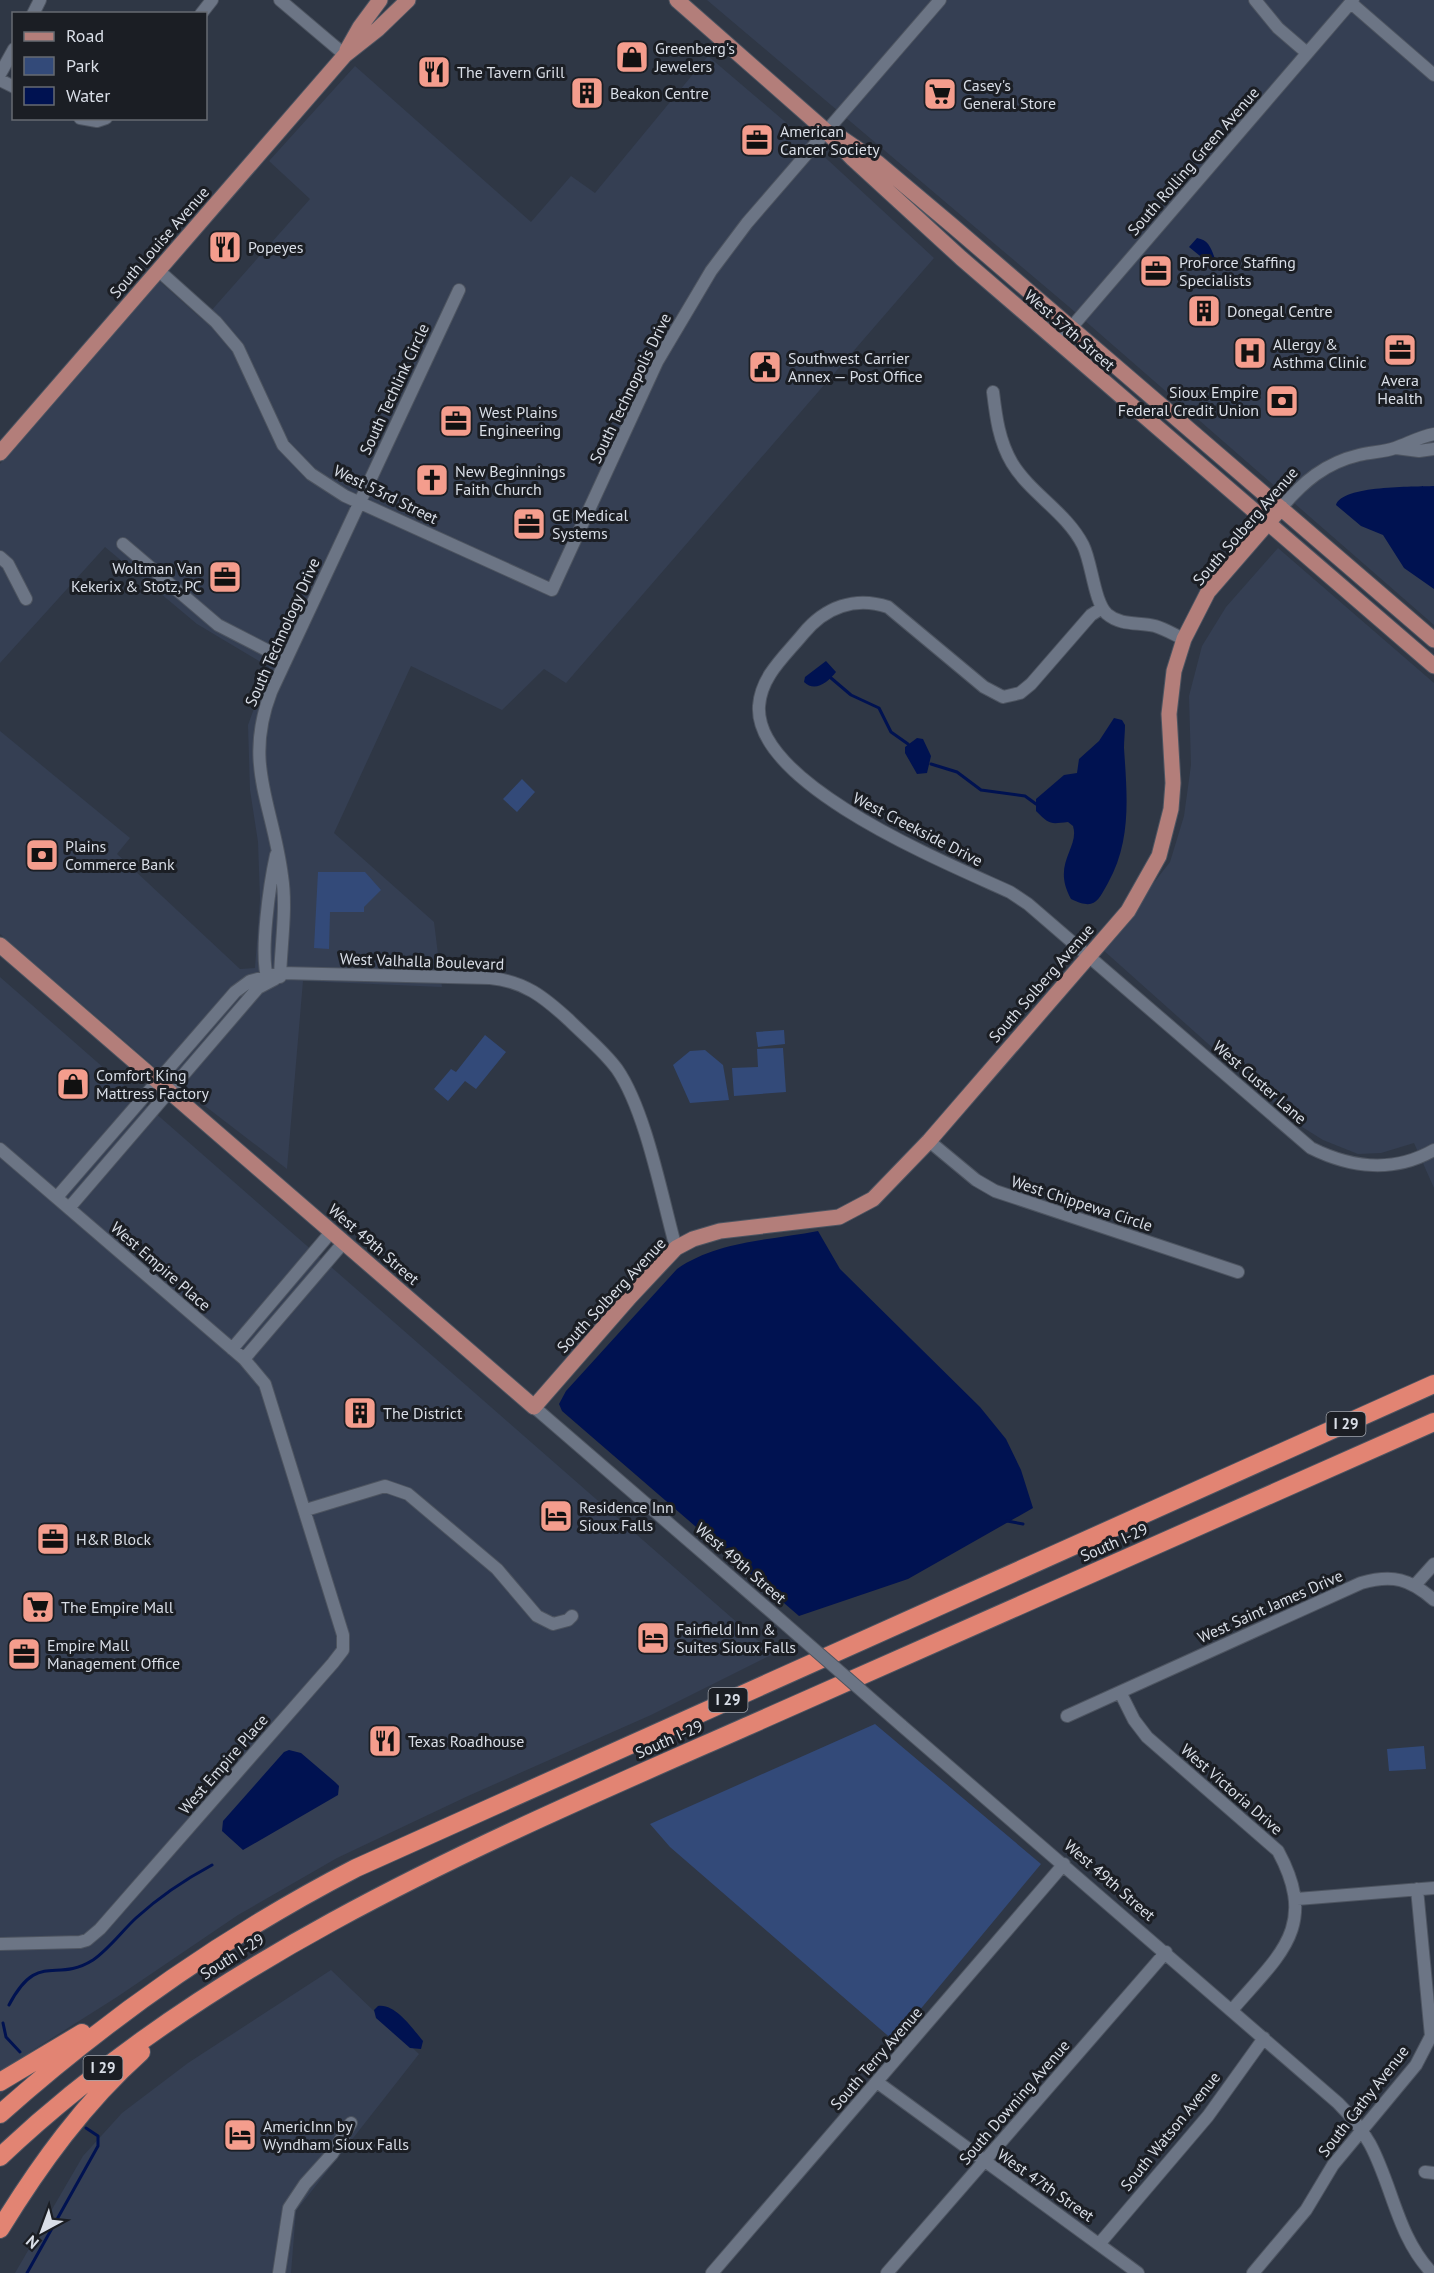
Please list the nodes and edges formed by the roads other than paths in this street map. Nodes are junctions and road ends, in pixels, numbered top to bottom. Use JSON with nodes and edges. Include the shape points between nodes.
{"nodes":[{"id":1,"x":212,"y":0,"type":"edge"},
{"id":2,"x":280,"y":0,"type":"edge"},
{"id":3,"x":380,"y":0,"type":"edge"},
{"id":4,"x":408,"y":0,"type":"edge"},
{"id":5,"x":677,"y":0,"type":"edge"},
{"id":6,"x":940,"y":0,"type":"edge"},
{"id":7,"x":1255,"y":0,"type":"edge"},
{"id":8,"x":1352,"y":1,"type":"edge"},
{"id":9,"x":203,"y":12,"type":"edge"},
{"id":10,"x":12,"y":53,"type":"edge"},
{"id":11,"x":1307,"y":53,"type":"junction"},
{"id":12,"x":345,"y":56,"type":"junction"},
{"id":13,"x":0,"y":74,"type":"edge"},
{"id":14,"x":1434,"y":75,"type":"edge"},
{"id":15,"x":826,"y":130,"type":"junction"},
{"id":16,"x":158,"y":270,"type":"junction"},
{"id":17,"x":459,"y":290,"type":"dead end"},
{"id":18,"x":1071,"y":328,"type":"junction"},
{"id":19,"x":1058,"y":343,"type":"junction"},
{"id":20,"x":993,"y":392,"type":"dead end"},
{"id":21,"x":1434,"y":434,"type":"edge"},
{"id":22,"x":1396,"y":448,"type":"junction"},
{"id":23,"x":1434,"y":449,"type":"edge"},
{"id":24,"x":0,"y":453,"type":"edge"},
{"id":25,"x":359,"y":502,"type":"junction"},
{"id":26,"x":1281,"y":508,"type":"junction"},
{"id":27,"x":1268,"y":523,"type":"junction"},
{"id":28,"x":123,"y":544,"type":"dead end"},
{"id":29,"x":0,"y":557,"type":"edge"},
{"id":30,"x":552,"y":590,"type":"joint"},
{"id":31,"x":26,"y":599,"type":"dead end"},
{"id":32,"x":1102,"y":608,"type":"junction"},
{"id":33,"x":1184,"y":639,"type":"junction"},
{"id":34,"x":1434,"y":640,"type":"edge"},
{"id":35,"x":286,"y":660,"type":"junction"},
{"id":36,"x":1434,"y":666,"type":"edge"},
{"id":37,"x":0,"y":945,"type":"edge"},
{"id":38,"x":1089,"y":957,"type":"junction"},
{"id":39,"x":277,"y":976,"type":"junction"},
{"id":40,"x":165,"y":1087,"type":"junction"},
{"id":41,"x":929,"y":1141,"type":"junction"},
{"id":42,"x":0,"y":1149,"type":"edge"},
{"id":43,"x":1434,"y":1150,"type":"edge"},
{"id":44,"x":57,"y":1197,"type":"junction"},
{"id":45,"x":69,"y":1208,"type":"junction"},
{"id":46,"x":332,"y":1231,"type":"junction"},
{"id":47,"x":344,"y":1242,"type":"junction"},
{"id":48,"x":676,"y":1248,"type":"junction"},
{"id":49,"x":1238,"y":1272,"type":"dead end"},
{"id":50,"x":232,"y":1349,"type":"junction"},
{"id":51,"x":243,"y":1359,"type":"junction"},
{"id":52,"x":1434,"y":1384,"type":"edge"},
{"id":53,"x":534,"y":1407,"type":"junction"},
{"id":54,"x":1434,"y":1422,"type":"edge"},
{"id":55,"x":306,"y":1510,"type":"junction"},
{"id":56,"x":1434,"y":1564,"type":"edge"},
{"id":57,"x":1416,"y":1584,"type":"junction"},
{"id":58,"x":1434,"y":1600,"type":"edge"},
{"id":59,"x":572,"y":1616,"type":"dead end"},
{"id":60,"x":1120,"y":1692,"type":"junction"},
{"id":61,"x":1067,"y":1716,"type":"dead end"},
{"id":62,"x":1064,"y":1864,"type":"junction"},
{"id":63,"x":1434,"y":1888,"type":"edge"},
{"id":64,"x":1417,"y":1889,"type":"junction"},
{"id":65,"x":1297,"y":1899,"type":"junction"},
{"id":66,"x":0,"y":1944,"type":"edge"},
{"id":67,"x":1166,"y":1952,"type":"junction"},
{"id":68,"x":208,"y":1954,"type":"junction"},
{"id":69,"x":214,"y":1990,"type":"junction"},
{"id":70,"x":1232,"y":2010,"type":"junction"},
{"id":71,"x":1264,"y":2038,"type":"junction"},
{"id":72,"x":0,"y":2082,"type":"edge"},
{"id":73,"x":877,"y":2082,"type":"junction"},
{"id":74,"x":0,"y":2114,"type":"edge"},
{"id":75,"x":351,"y":2123,"type":"dead end"},
{"id":76,"x":1362,"y":2131,"type":"junction"},
{"id":77,"x":0,"y":2157,"type":"edge"},
{"id":78,"x":984,"y":2162,"type":"junction"},
{"id":79,"x":0,"y":2229,"type":"edge"},
{"id":80,"x":1100,"y":2243,"type":"junction"},
{"id":81,"x":279,"y":2273,"type":"edge"},
{"id":82,"x":712,"y":2273,"type":"edge"},
{"id":83,"x":887,"y":2273,"type":"edge"},
{"id":84,"x":1138,"y":2273,"type":"edge"},
{"id":85,"x":1253,"y":2273,"type":"edge"},
{"id":86,"x":1432,"y":2273,"type":"edge"}],
"edges":[{"from":1,"to":9,"type":"street"},
{"from":2,"to":12,"type":"street"},
{"from":3,"to":12,"type":"main road","name":"South Louise Avenue"},
{"from":4,"to":12,"type":"main road","name":"South Louise Avenue"},
{"from":5,"to":15,"type":"main road","name":"West 57th Street"},
{"from":6,"to":15,"type":"street","name":"South Technopolis Drive"},
{"from":7,"to":11,"type":"street","via":[[1278,28]]},
{"from":8,"to":11,"type":"street","name":"South Rolling Green Avenue"},
{"from":8,"to":14,"type":"street"},
{"from":10,"to":13,"type":"street"},
{"from":11,"to":18,"type":"street","name":"South Rolling Green Avenue"},
{"from":12,"to":16,"type":"main road","name":"South Louise Avenue"},
{"from":15,"to":18,"type":"main road","name":"West 57th Street","via":[[878,163]]},
{"from":15,"to":19,"type":"main road","name":"West 57th Street","via":[[890,195]]},
{"from":15,"to":30,"type":"street","name":"South Technopolis Drive","via":[[745,225],[695,297],[657,362]]},
{"from":16,"to":24,"type":"main road","name":"South Louise Avenue"},
{"from":16,"to":25,"type":"street","name":"West 53rd Street","via":[[216,322],[238,348],[276,433],[294,458],[333,489]]},
{"from":17,"to":25,"type":"street","name":"South Techlink Circle"},
{"from":18,"to":19,"type":"street","name":"South Rolling Green Avenue"},
{"from":18,"to":26,"type":"main road","name":"West 57th Street"},
{"from":19,"to":27,"type":"main road","name":"West 57th Street"},
{"from":20,"to":32,"type":"street","via":[[999,432],[1007,453],[1025,480],[1077,535],[1090,563]]},
{"from":21,"to":22,"type":"street","name":"South Solberg Avenue","via":[[1417,437]]},
{"from":22,"to":23,"type":"street","name":"South Solberg Avenue"},
{"from":22,"to":26,"type":"street","name":"South Solberg Avenue","via":[[1330,465],[1301,486]]},
{"from":25,"to":30,"type":"street","name":"West 53rd Street"},
{"from":25,"to":35,"type":"street","name":"South Technology Drive"},
{"from":26,"to":27,"type":"main road","name":"South Solberg Avenue"},
{"from":26,"to":34,"type":"main road","name":"West 57th Street"},
{"from":27,"to":33,"type":"main road","name":"South Solberg Avenue","via":[[1208,592]]},
{"from":27,"to":36,"type":"main road","name":"West 57th Street"},
{"from":28,"to":35,"type":"street","via":[[218,625]]},
{"from":29,"to":31,"type":"street","via":[[8,564]]},
{"from":32,"to":33,"type":"street","via":[[1116,620],[1156,626]]},
{"from":32,"to":38,"type":"street","name":"West Creekside Drive","via":[[1091,615],[1025,690],[1003,697],[990,692],[888,608],[870,602],[842,605],[812,623],[771,672],[759,708],[763,732],[775,751],[836,805],[864,823],[1015,896]]},
{"from":33,"to":38,"type":"main road","name":"South Solberg Avenue","via":[[1174,671],[1169,714],[1171,809],[1159,856],[1134,903]]},
{"from":35,"to":39,"type":"street","name":"South Technology Drive","via":[[262,716],[257,752],[283,885]]},
{"from":37,"to":40,"type":"main road","name":"West 49th Street"},
{"from":38,"to":41,"type":"main road","name":"South Solberg Avenue"},
{"from":38,"to":43,"type":"street","name":"West Custer Lane","via":[[1311,1148],[1330,1158],[1378,1166],[1402,1164]]},
{"from":39,"to":40,"type":"street","name":"West Valhalla Boulevard","via":[[250,981],[235,992]]},
{"from":39,"to":48,"type":"street","name":"West Valhalla Boulevard","via":[[490,978],[515,981],[537,993],[598,1048],[622,1076],[642,1126]]},
{"from":40,"to":44,"type":"street"},
{"from":40,"to":45,"type":"street"},
{"from":40,"to":46,"type":"main road","name":"West 49th Street"},
{"from":41,"to":48,"type":"main road","name":"South Solberg Avenue","via":[[873,1199],[848,1214],[823,1221],[720,1231]]},
{"from":41,"to":49,"type":"street","name":"West Chippewa Circle","via":[[995,1191]]},
{"from":42,"to":44,"type":"street","name":"West Empire Place"},
{"from":44,"to":45,"type":"street","name":"West Empire Place"},
{"from":45,"to":50,"type":"street","name":"West Empire Place"},
{"from":46,"to":47,"type":"main road","name":"West 49th Street"},
{"from":46,"to":50,"type":"street"},
{"from":47,"to":51,"type":"street"},
{"from":47,"to":53,"type":"main road","name":"West 49th Street"},
{"from":48,"to":53,"type":"main road","name":"South Solberg Avenue"},
{"from":50,"to":51,"type":"street","name":"West Empire Place"},
{"from":51,"to":55,"type":"street","name":"West Empire Place","via":[[265,1384]]},
{"from":52,"to":68,"type":"highway","name":"South I-29","number":"I 29","via":[[399,1847],[313,1890]]},
{"from":53,"to":62,"type":"street","name":"West 49th Street","bridge":true},
{"from":54,"to":69,"type":"highway","name":"South I-29","number":"I 29","via":[[565,1806],[377,1896]]},
{"from":55,"to":59,"type":"street","via":[[385,1486],[394,1488],[408,1494],[497,1569],[537,1616],[553,1624]]},
{"from":55,"to":66,"type":"street","name":"West Empire Place","via":[[343,1635],[343,1650],[93,1935],[80,1942]]},
{"from":56,"to":57,"type":"street"},
{"from":57,"to":58,"type":"street"},
{"from":57,"to":60,"type":"street","name":"West Saint James Drive","via":[[1389,1580],[1361,1583]]},
{"from":60,"to":61,"type":"street","name":"West Saint James Drive"},
{"from":60,"to":65,"type":"street","name":"West Victoria Drive","via":[[1147,1737],[1278,1851]]},
{"from":62,"to":67,"type":"street","name":"West 49th Street"},
{"from":62,"to":73,"type":"street","name":"South Terry Avenue"},
{"from":63,"to":64,"type":"street"},
{"from":64,"to":65,"type":"street"},
{"from":64,"to":76,"type":"street","name":"South Cathy Avenue","via":[[1431,2036],[1416,2065]]},
{"from":65,"to":70,"type":"street","name":"West Victoria Drive","via":[[1292,1933],[1280,1954]]},
{"from":67,"to":70,"type":"street","name":"West 49th Street"},
{"from":67,"to":78,"type":"street","name":"South Downing Avenue"},
{"from":68,"to":72,"type":"highway"},
{"from":68,"to":74,"type":"highway","name":"South I-29","number":"I 29","via":[[105,2027]]},
{"from":69,"to":77,"type":"highway","name":"South I-29","number":"I 29","via":[[115,2058]]},
{"from":69,"to":79,"type":"highway","via":[[130,2062],[84,2110],[36,2172]]},
{"from":70,"to":71,"type":"street","name":"West 49th Street"},
{"from":71,"to":76,"type":"street","name":"West 49th Street","via":[[1338,2103]]},
{"from":71,"to":80,"type":"street","name":"South Watson Avenue","via":[[1208,2116]]},
{"from":73,"to":78,"type":"street","name":"West 47th Street"},
{"from":73,"to":82,"type":"street","name":"South Terry Avenue"},
{"from":75,"to":81,"type":"street","via":[[289,2208]]},
{"from":76,"to":85,"type":"street","name":"South Cathy Avenue","via":[[1333,2165],[1306,2210]]},
{"from":76,"to":86,"type":"street","name":"West 49th Street","via":[[1407,2238]]},
{"from":78,"to":80,"type":"street","name":"West 47th Street"},
{"from":78,"to":83,"type":"street","name":"South Downing Avenue"},
{"from":80,"to":84,"type":"street","name":"West 47th Street"}]}
